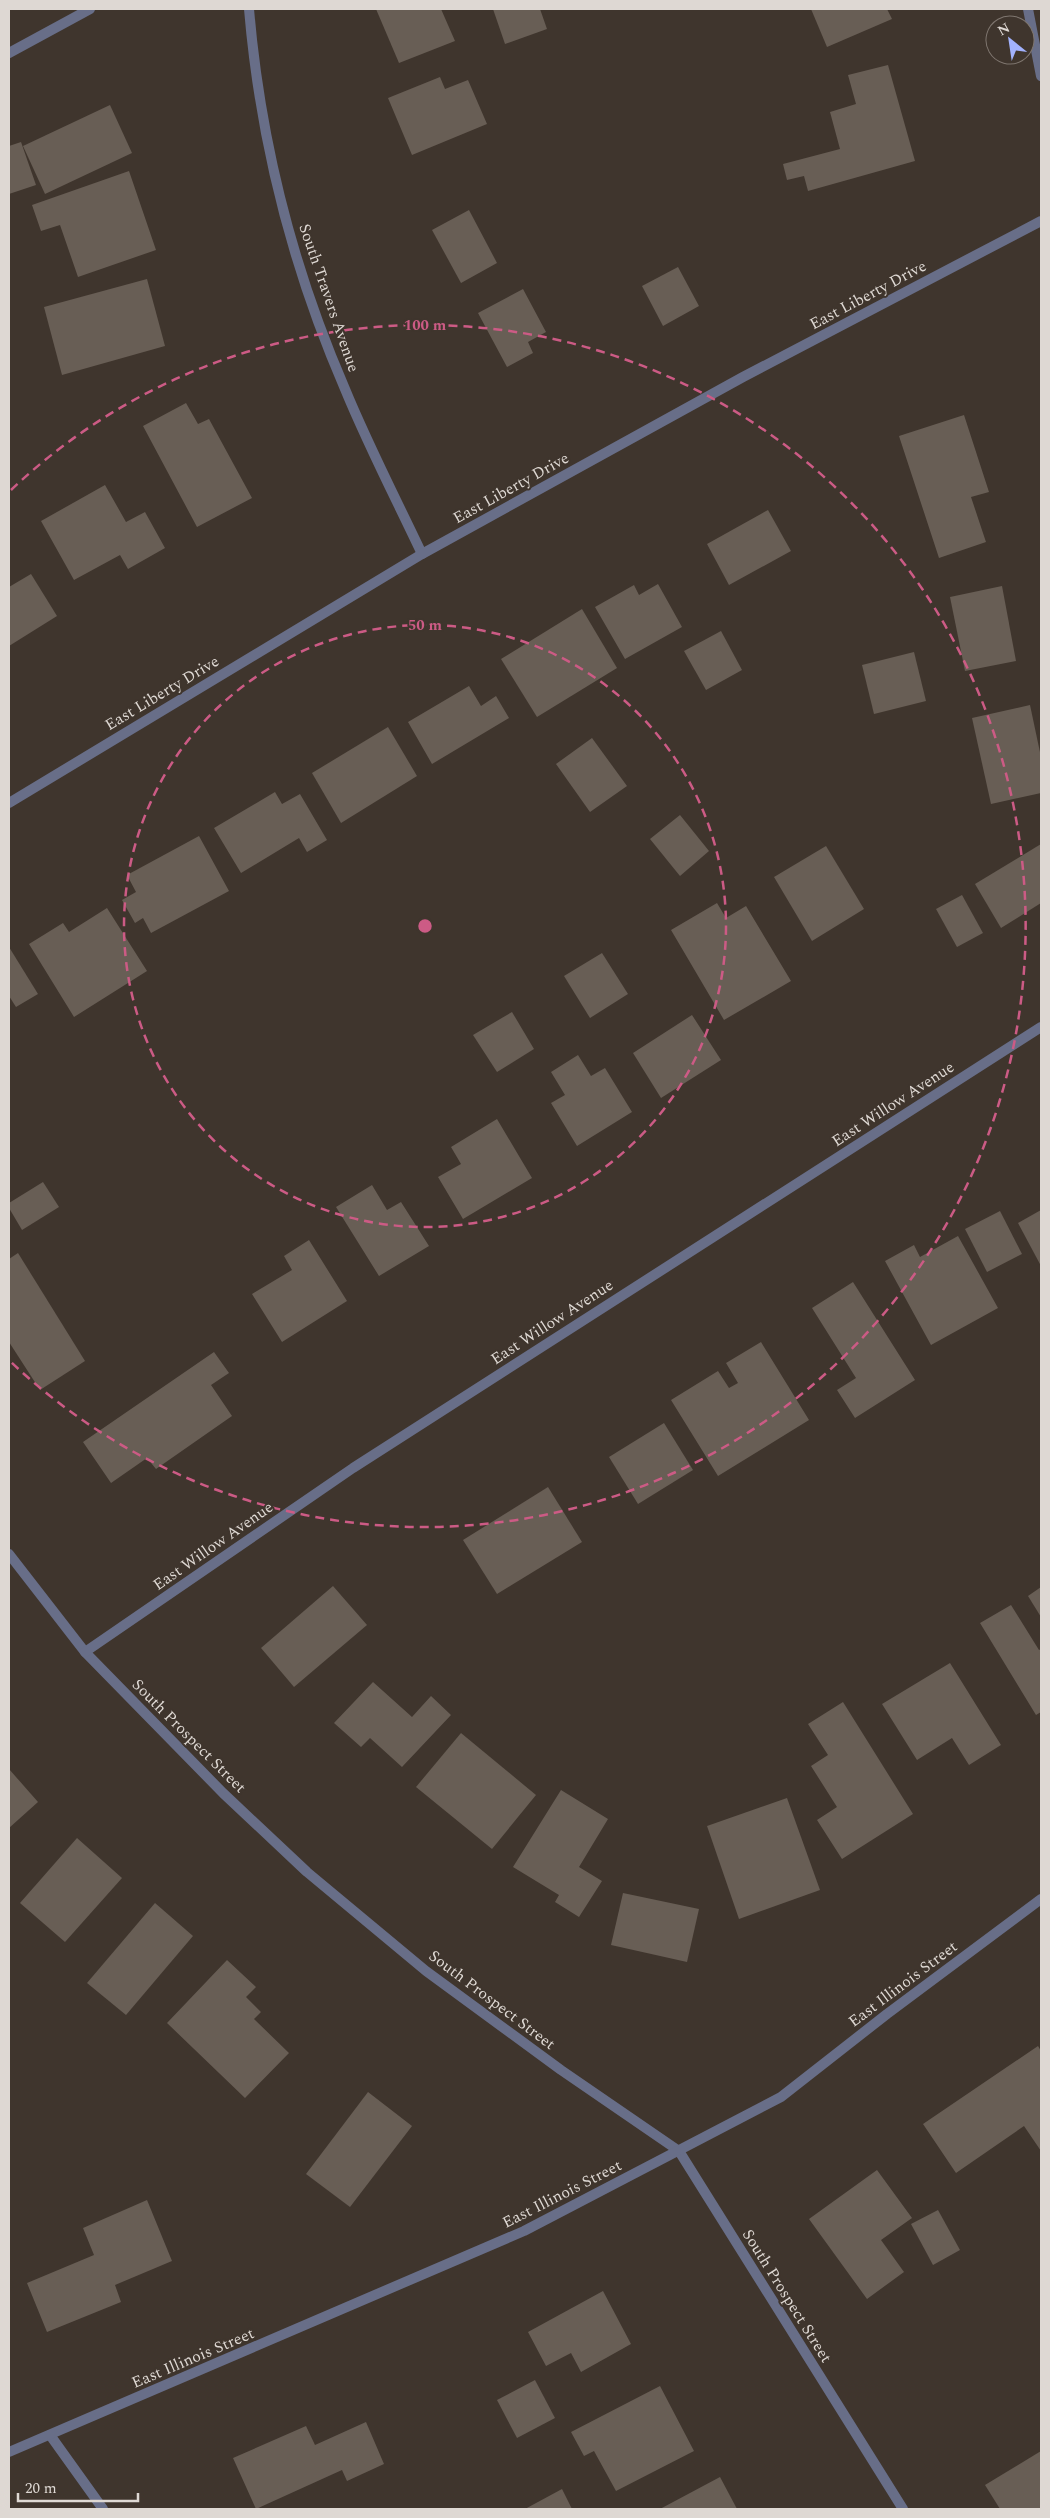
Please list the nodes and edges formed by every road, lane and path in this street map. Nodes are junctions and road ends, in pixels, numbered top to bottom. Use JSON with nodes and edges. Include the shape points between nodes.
{"nodes":[{"id":1,"x":90,"y":9,"type":"edge"},
{"id":2,"x":249,"y":9,"type":"edge"},
{"id":3,"x":1028,"y":9,"type":"edge"},
{"id":4,"x":9,"y":53,"type":"edge"},
{"id":5,"x":1041,"y":76,"type":"edge"},
{"id":6,"x":1041,"y":221,"type":"edge"},
{"id":7,"x":422,"y":554,"type":"junction"},
{"id":8,"x":9,"y":804,"type":"edge"},
{"id":9,"x":1041,"y":1027,"type":"edge"},
{"id":10,"x":9,"y":1554,"type":"edge"},
{"id":11,"x":85,"y":1652,"type":"junction"},
{"id":12,"x":1041,"y":1899,"type":"edge"},
{"id":13,"x":679,"y":2151,"type":"junction"},
{"id":14,"x":50,"y":2435,"type":"junction"},
{"id":15,"x":9,"y":2452,"type":"edge"},
{"id":16,"x":103,"y":2509,"type":"edge"},
{"id":17,"x":903,"y":2509,"type":"edge"}],
"edges":[{"from":1,"to":4,"type":"street"},
{"from":2,"to":7,"type":"street","name":"South Travers Avenue","via":[[253,54],[274,173],[307,292],[345,389]]},
{"from":3,"to":5,"type":"street"},
{"from":6,"to":7,"type":"street","name":"East Liberty Drive","via":[[743,377]]},
{"from":7,"to":8,"type":"street","name":"East Liberty Drive"},
{"from":9,"to":11,"type":"street","name":"East Willow Avenue","via":[[353,1468]]},
{"from":10,"to":11,"type":"street","name":"South Prospect Street"},
{"from":11,"to":13,"type":"street","name":"South Prospect Street","via":[[223,1793],[307,1872],[426,1971]]},
{"from":12,"to":13,"type":"street","name":"East Illinois Street","via":[[781,2097]]},
{"from":13,"to":14,"type":"street","name":"East Illinois Street","via":[[524,2231]]},
{"from":13,"to":17,"type":"street","name":"South Prospect Street"},
{"from":14,"to":15,"type":"street","name":"East Illinois Street"},
{"from":14,"to":16,"type":"street"}]}
